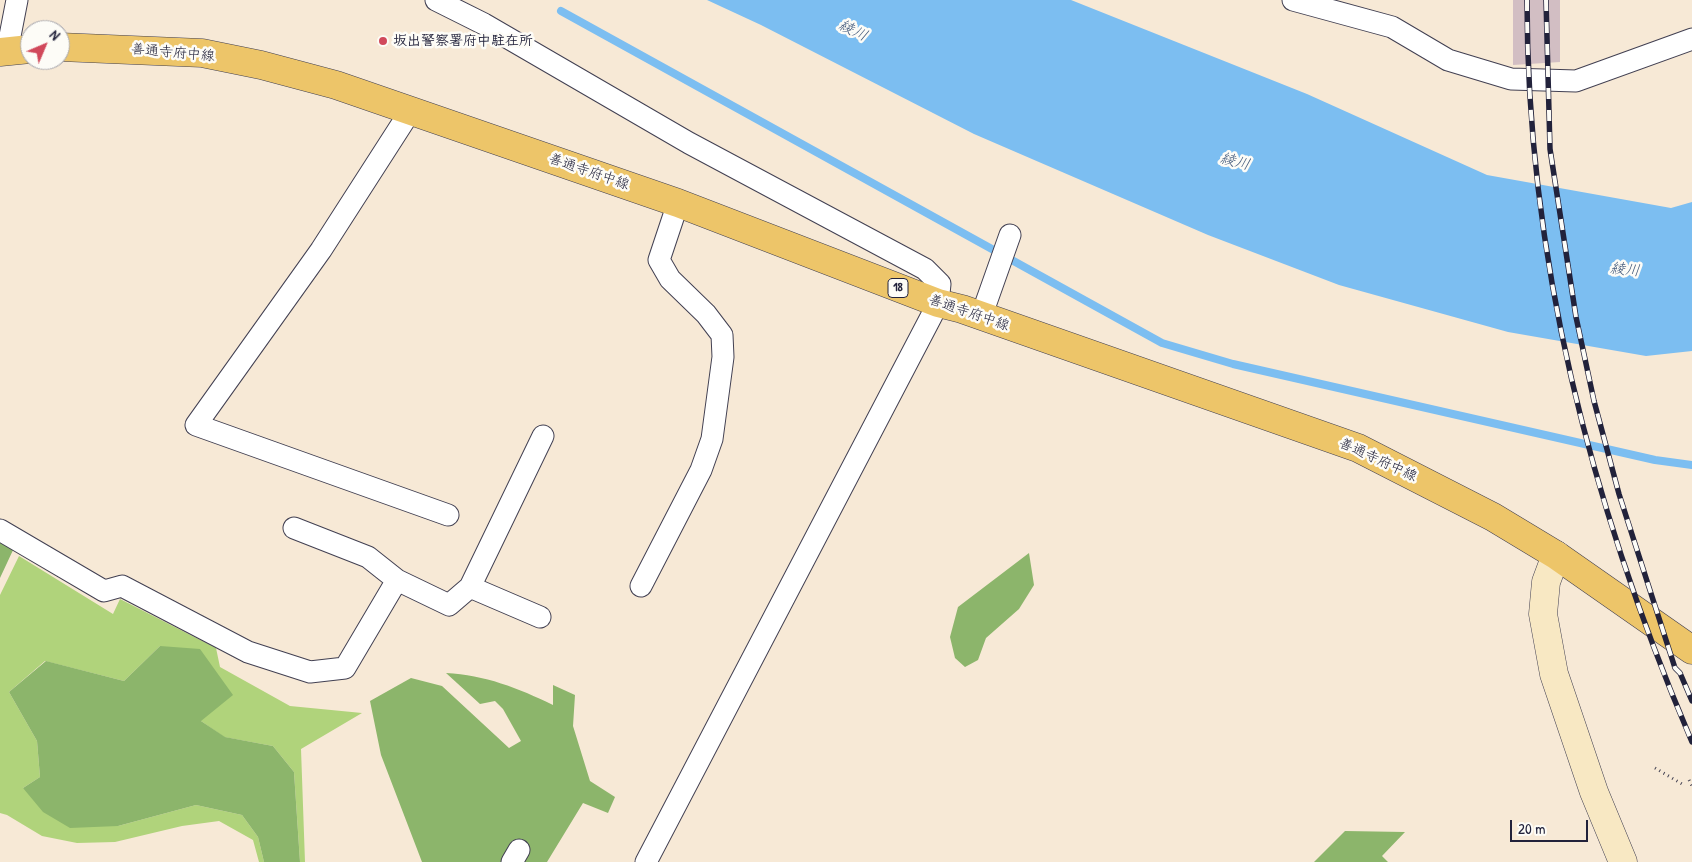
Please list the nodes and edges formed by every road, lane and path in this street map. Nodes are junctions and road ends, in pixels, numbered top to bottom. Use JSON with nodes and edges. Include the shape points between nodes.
{"nodes":[{"id":1,"x":18,"y":0,"type":"edge"},
{"id":2,"x":436,"y":0,"type":"edge"},
{"id":3,"x":1293,"y":0,"type":"edge"},
{"id":4,"x":1692,"y":39,"type":"edge"},
{"id":5,"x":70,"y":47,"type":"edge"},
{"id":6,"x":14,"y":51,"type":"edge"},
{"id":7,"x":411,"y":110,"type":"junction"},
{"id":8,"x":678,"y":203,"type":"junction"},
{"id":9,"x":1008,"y":242,"type":"dead end"},
{"id":10,"x":938,"y":303,"type":"junction"},
{"id":11,"x":981,"y":317,"type":"junction"},
{"id":12,"x":543,"y":436,"type":"dead end"},
{"id":13,"x":448,"y":515,"type":"dead end"},
{"id":14,"x":294,"y":528,"type":"dead end"},
{"id":15,"x":0,"y":530,"type":"edge"},
{"id":16,"x":1556,"y":555,"type":"junction"},
{"id":17,"x":397,"y":580,"type":"junction"},
{"id":18,"x":641,"y":586,"type":"dead end"},
{"id":19,"x":470,"y":587,"type":"junction"},
{"id":20,"x":540,"y":617,"type":"dead end"},
{"id":21,"x":1692,"y":650,"type":"edge"},
{"id":22,"x":1656,"y":768,"type":"dead end"},
{"id":23,"x":1689,"y":780,"type":"dead end"},
{"id":24,"x":1682,"y":784,"type":"dead end"},
{"id":25,"x":1692,"y":786,"type":"edge"},
{"id":26,"x":646,"y":862,"type":"edge"},
{"id":27,"x":1623,"y":862,"type":"edge"}],
"edges":[{"from":1,"to":6,"type":"street","via":[[10,36]]},
{"from":2,"to":10,"type":"street","via":[[925,269],[940,284]]},
{"from":3,"to":4,"type":"street","via":[[1392,27],[1448,60],[1511,79],[1576,81]]},
{"from":5,"to":7,"type":"main road","name":"善通寺府中線","number":"18","via":[[202,53],[261,65]]},
{"from":7,"to":8,"type":"main road","name":"善通寺府中線","number":"18"},
{"from":7,"to":13,"type":"street","via":[[320,250],[196,426]]},
{"from":8,"to":10,"type":"main road","name":"善通寺府中線","number":"18"},
{"from":8,"to":18,"type":"street","via":[[659,260],[670,278],[722,335],[723,357],[712,439],[701,470]]},
{"from":9,"to":11,"type":"street"},
{"from":10,"to":11,"type":"main road","name":"善通寺府中線","number":"18"},
{"from":10,"to":26,"type":"street"},
{"from":11,"to":16,"type":"main road","name":"善通寺府中線","number":"18","via":[[1358,448],[1494,517]]},
{"from":12,"to":19,"type":"street"},
{"from":14,"to":17,"type":"street","via":[[368,557]]},
{"from":15,"to":17,"type":"street","via":[[104,591],[122,586],[248,652],[310,672],[345,668]]},
{"from":16,"to":21,"type":"main road","name":"善通寺府中線","number":"18"},
{"from":16,"to":27,"type":"street","via":[[1546,582],[1543,614],[1554,674],[1594,792]]},
{"from":17,"to":19,"type":"street","via":[[449,606]]},
{"from":19,"to":20,"type":"street"},
{"from":22,"to":24,"type":"path"},
{"from":23,"to":25,"type":"path"}]}
